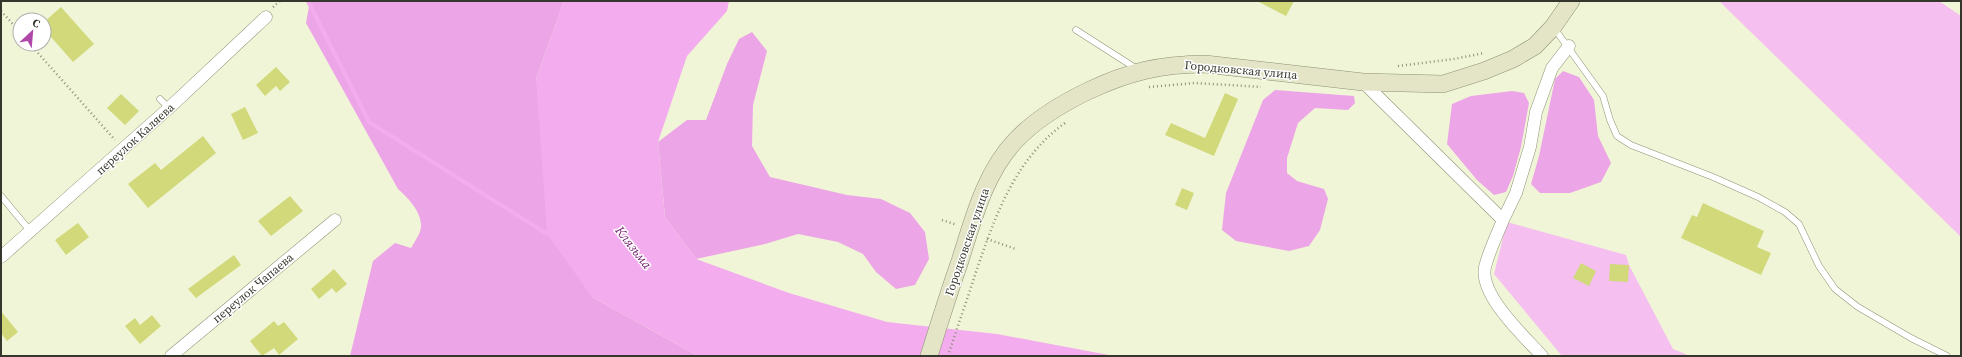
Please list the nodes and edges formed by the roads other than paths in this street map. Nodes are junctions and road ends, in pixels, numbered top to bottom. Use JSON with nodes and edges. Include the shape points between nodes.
{"nodes":[{"id":1,"x":1572,"y":1,"type":"edge"},
{"id":2,"x":266,"y":17,"type":"dead end"},
{"id":3,"x":1553,"y":27,"type":"junction"},
{"id":4,"x":1076,"y":30,"type":"dead end"},
{"id":5,"x":1569,"y":46,"type":"junction"},
{"id":6,"x":1144,"y":79,"type":"junction"},
{"id":7,"x":1363,"y":82,"type":"junction"},
{"id":8,"x":160,"y":99,"type":"dead end"},
{"id":9,"x":169,"y":108,"type":"junction"},
{"id":10,"x":1,"y":196,"type":"edge"},
{"id":11,"x":335,"y":220,"type":"dead end"},
{"id":12,"x":1503,"y":220,"type":"junction"},
{"id":13,"x":31,"y":232,"type":"junction"},
{"id":14,"x":1,"y":257,"type":"edge"},
{"id":15,"x":171,"y":356,"type":"edge"},
{"id":16,"x":929,"y":356,"type":"edge"},
{"id":17,"x":1542,"y":356,"type":"edge"},
{"id":18,"x":1947,"y":356,"type":"edge"}],
"edges":[{"from":1,"to":3,"type":"main road","name":"Городковская улица"},
{"from":2,"to":9,"type":"street","name":"переулок Каляева"},
{"from":3,"to":5,"type":"lane"},
{"from":3,"to":7,"type":"main road","name":"Городковская улица","via":[[1535,46],[1512,59],[1443,84]]},
{"from":4,"to":6,"type":"lane"},
{"from":5,"to":12,"type":"street","via":[[1552,68],[1536,112],[1530,147],[1516,193]]},
{"from":5,"to":18,"type":"lane","via":[[1603,96],[1617,136],[1631,145],[1758,197],[1785,212],[1799,224],[1819,266],[1835,288],[1858,307]]},
{"from":6,"to":7,"type":"main road","name":"Городковская улица","via":[[1161,66],[1205,64]]},
{"from":6,"to":16,"type":"main road","name":"Городковская улица","via":[[1102,85],[1076,97],[1041,118],[1014,142],[993,173],[965,229]]},
{"from":7,"to":12,"type":"street"},
{"from":8,"to":9,"type":"lane"},
{"from":9,"to":13,"type":"street","name":"переулок Каляева"},
{"from":10,"to":13,"type":"lane"},
{"from":11,"to":15,"type":"street","name":"переулок Чапаева"},
{"from":12,"to":17,"type":"street","via":[[1485,268],[1487,286],[1495,302]]},
{"from":13,"to":14,"type":"street","name":"переулок Каляева"}]}
